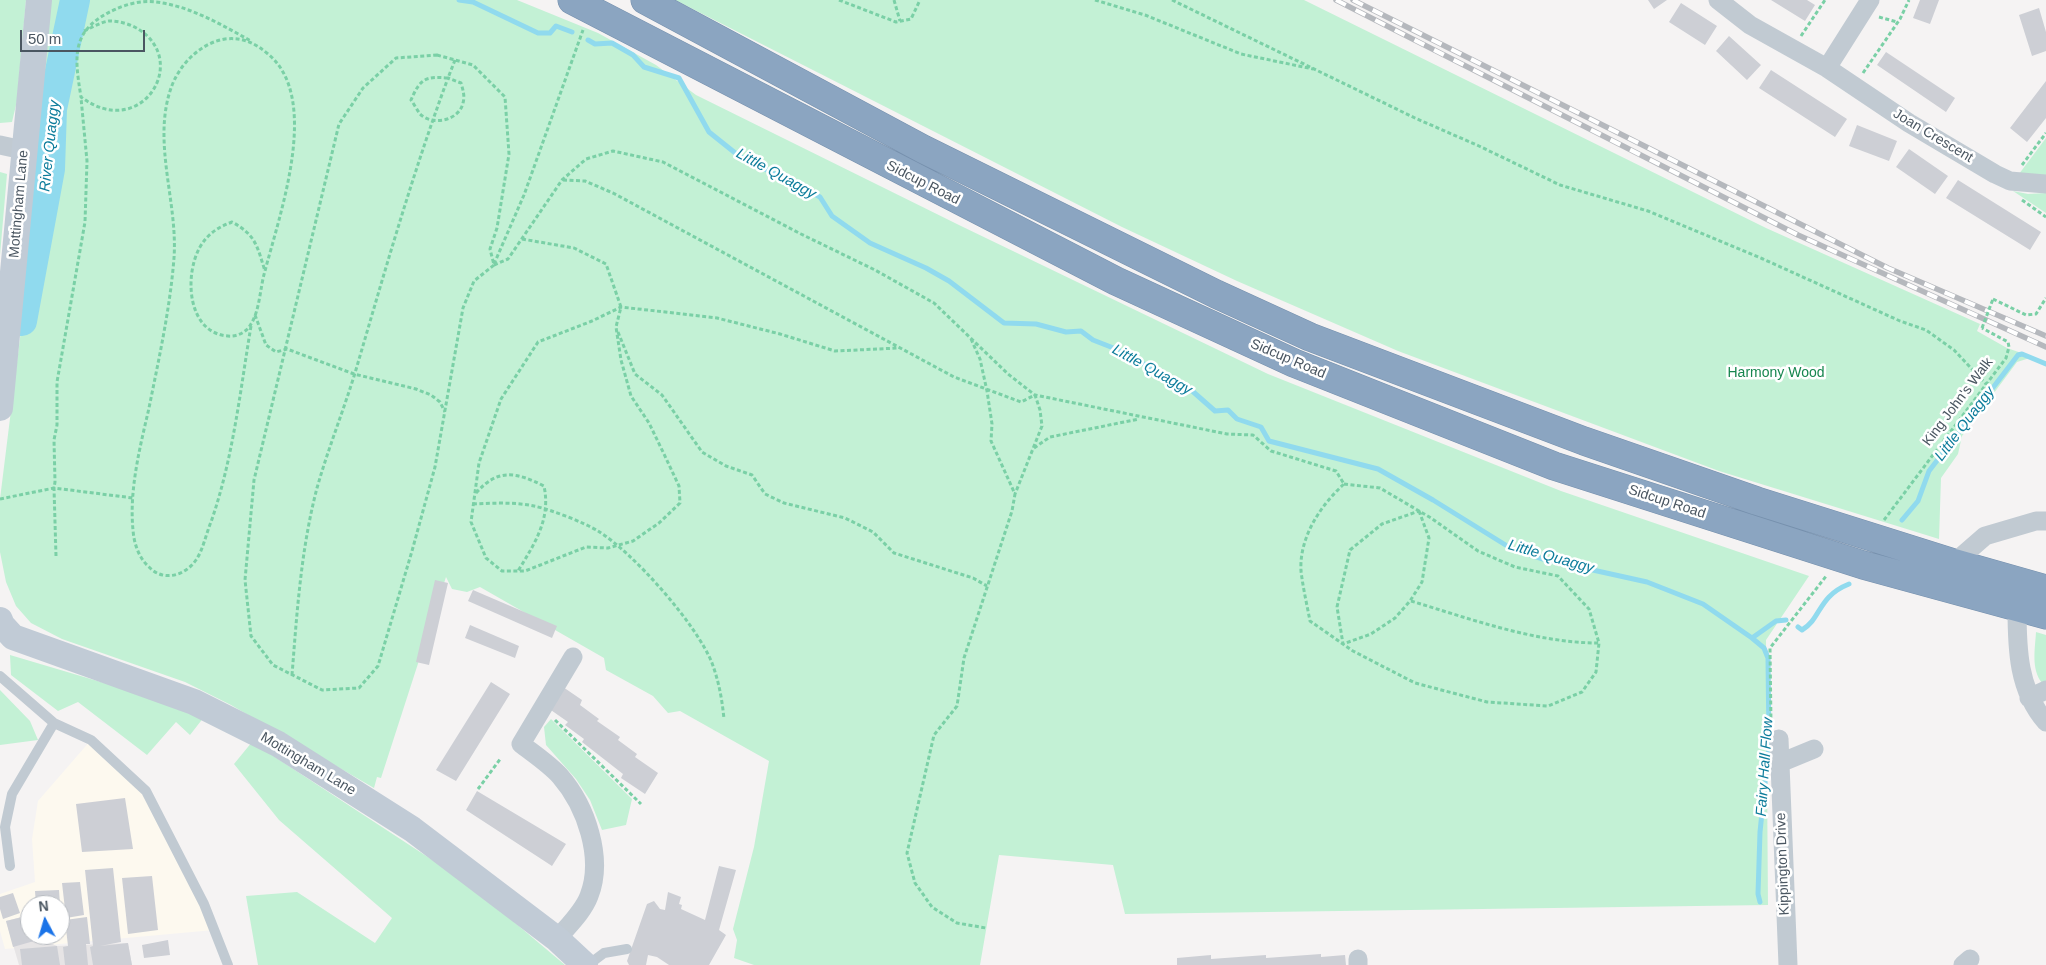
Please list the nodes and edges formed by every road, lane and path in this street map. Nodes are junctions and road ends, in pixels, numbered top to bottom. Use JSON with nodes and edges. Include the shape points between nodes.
{"nodes":[{"id":1,"x":39,"y":0,"type":"edge"},
{"id":2,"x":644,"y":0,"type":"edge"},
{"id":3,"x":839,"y":0,"type":"edge"},
{"id":4,"x":894,"y":0,"type":"edge"},
{"id":5,"x":920,"y":0,"type":"edge"},
{"id":6,"x":1095,"y":0,"type":"edge"},
{"id":7,"x":1172,"y":0,"type":"edge"},
{"id":8,"x":1718,"y":0,"type":"edge"},
{"id":9,"x":1825,"y":0,"type":"edge"},
{"id":10,"x":1870,"y":0,"type":"edge"},
{"id":11,"x":1909,"y":0,"type":"edge"},
{"id":12,"x":579,"y":11,"type":"edge"},
{"id":13,"x":900,"y":21,"type":"junction"},
{"id":14,"x":84,"y":31,"type":"junction"},
{"id":15,"x":253,"y":42,"type":"junction"},
{"id":16,"x":1792,"y":49,"type":"junction"},
{"id":17,"x":454,"y":60,"type":"junction"},
{"id":18,"x":1827,"y":68,"type":"junction"},
{"id":19,"x":1317,"y":70,"type":"junction"},
{"id":20,"x":448,"y":78,"type":"junction"},
{"id":21,"x":1854,"y":86,"type":"junction"},
{"id":22,"x":81,"y":97,"type":"junction"},
{"id":23,"x":432,"y":120,"type":"junction"},
{"id":24,"x":2046,"y":133,"type":"edge"},
{"id":25,"x":12,"y":148,"type":"edge"},
{"id":26,"x":562,"y":180,"type":"junction"},
{"id":27,"x":2010,"y":181,"type":"junction"},
{"id":28,"x":2046,"y":184,"type":"edge"},
{"id":29,"x":522,"y":239,"type":"junction"},
{"id":30,"x":494,"y":265,"type":"junction"},
{"id":31,"x":264,"y":272,"type":"junction"},
{"id":32,"x":2046,"y":298,"type":"edge"},
{"id":33,"x":621,"y":307,"type":"junction"},
{"id":34,"x":255,"y":314,"type":"junction"},
{"id":35,"x":250,"y":326,"type":"junction"},
{"id":36,"x":616,"y":327,"type":"junction"},
{"id":37,"x":970,"y":337,"type":"junction"},
{"id":38,"x":899,"y":348,"type":"junction"},
{"id":39,"x":287,"y":349,"type":"junction"},
{"id":40,"x":354,"y":374,"type":"junction"},
{"id":41,"x":1986,"y":384,"type":"junction"},
{"id":42,"x":987,"y":390,"type":"junction"},
{"id":43,"x":1035,"y":395,"type":"junction"},
{"id":44,"x":0,"y":408,"type":"edge"},
{"id":45,"x":445,"y":412,"type":"junction"},
{"id":46,"x":1142,"y":418,"type":"junction"},
{"id":47,"x":1034,"y":449,"type":"junction"},
{"id":48,"x":1344,"y":484,"type":"junction"},
{"id":49,"x":54,"y":488,"type":"junction"},
{"id":50,"x":475,"y":494,"type":"junction"},
{"id":51,"x":1015,"y":494,"type":"junction"},
{"id":52,"x":132,"y":498,"type":"junction"},
{"id":53,"x":0,"y":499,"type":"edge"},
{"id":54,"x":473,"y":504,"type":"junction"},
{"id":55,"x":546,"y":510,"type":"junction"},
{"id":56,"x":1419,"y":511,"type":"junction"},
{"id":57,"x":2046,"y":521,"type":"edge"},
{"id":58,"x":1882,"y":522,"type":"dead end"},
{"id":59,"x":617,"y":546,"type":"junction"},
{"id":60,"x":56,"y":556,"type":"dead end"},
{"id":61,"x":1954,"y":563,"type":"junction"},
{"id":62,"x":1831,"y":569,"type":"dead end"},
{"id":63,"x":517,"y":571,"type":"junction"},
{"id":64,"x":987,"y":586,"type":"junction"},
{"id":65,"x":2046,"y":589,"type":"edge"},
{"id":66,"x":1410,"y":601,"type":"junction"},
{"id":67,"x":2017,"y":608,"type":"junction"},
{"id":68,"x":2046,"y":615,"type":"edge"},
{"id":69,"x":0,"y":625,"type":"edge"},
{"id":70,"x":1600,"y":643,"type":"junction"},
{"id":71,"x":1343,"y":644,"type":"junction"},
{"id":72,"x":1770,"y":648,"type":"dead end"},
{"id":73,"x":573,"y":657,"type":"dead end"},
{"id":74,"x":292,"y":675,"type":"junction"},
{"id":75,"x":0,"y":676,"type":"edge"},
{"id":76,"x":2046,"y":690,"type":"edge"},
{"id":77,"x":2029,"y":698,"type":"junction"},
{"id":78,"x":550,"y":714,"type":"dead end"},
{"id":79,"x":724,"y":719,"type":"dead end"},
{"id":80,"x":2046,"y":722,"type":"edge"},
{"id":81,"x":54,"y":723,"type":"junction"},
{"id":82,"x":1779,"y":739,"type":"dead end"},
{"id":83,"x":1814,"y":750,"type":"dead end"},
{"id":84,"x":501,"y":758,"type":"dead end"},
{"id":85,"x":1780,"y":764,"type":"junction"},
{"id":86,"x":478,"y":789,"type":"dead end"},
{"id":87,"x":641,"y":804,"type":"dead end"},
{"id":88,"x":10,"y":866,"type":"dead end"},
{"id":89,"x":986,"y":928,"type":"dead end"},
{"id":90,"x":557,"y":939,"type":"junction"},
{"id":91,"x":627,"y":949,"type":"dead end"},
{"id":92,"x":228,"y":965,"type":"edge"},
{"id":93,"x":586,"y":965,"type":"edge"},
{"id":94,"x":1788,"y":965,"type":"edge"}],
"edges":[{"from":1,"to":25,"type":"street","name":"Mottingham Lane"},
{"from":2,"to":61,"type":"highway","via":[[923,149],[1310,337],[1584,441],[1766,504]]},
{"from":3,"to":13,"type":"path"},
{"from":4,"to":13,"type":"path"},
{"from":5,"to":13,"type":"path","via":[[911,20]]},
{"from":6,"to":19,"type":"path","via":[[1145,15],[1241,54]]},
{"from":7,"to":19,"type":"path"},
{"from":8,"to":16,"type":"street","name":"Joan Crescent","via":[[1750,25]]},
{"from":9,"to":16,"type":"path"},
{"from":10,"to":18,"type":"street"},
{"from":11,"to":21,"type":"path","via":[[1900,19]]},
{"from":12,"to":30,"type":"path","via":[[576,45],[524,195]]},
{"from":12,"to":67,"type":"highway","name":"Sidcup Road","via":[[1116,281],[1294,363],[1554,466],[1863,565]]},
{"from":14,"to":15,"type":"path","via":[[98,17],[127,4],[156,1],[194,12]]},
{"from":14,"to":22,"type":"path","via":[[78,47]]},
{"from":14,"to":22,"type":"path","via":[[108,21],[130,24],[146,34],[157,50],[161,68],[155,90],[138,106],[114,112],[95,108]]},
{"from":15,"to":31,"type":"path","via":[[274,59],[289,86],[295,114],[289,174]]},
{"from":15,"to":52,"type":"path","via":[[227,39],[206,45],[183,65],[172,86],[164,117],[168,188],[175,220],[174,259],[164,337]]},
{"from":16,"to":18,"type":"street","name":"Joan Crescent"},
{"from":17,"to":20,"type":"path"},
{"from":17,"to":30,"type":"path","via":[[473,65],[505,97],[509,154],[497,228],[490,250]]},
{"from":17,"to":39,"type":"path","via":[[437,55],[396,58],[363,88],[339,124]]},
{"from":18,"to":21,"type":"street","name":"Joan Crescent"},
{"from":19,"to":41,"type":"path","via":[[1560,185],[1648,211],[1900,322],[1926,330],[1954,350]]},
{"from":20,"to":23,"type":"path"},
{"from":20,"to":23,"type":"path","via":[[461,83],[463,104],[455,115],[442,121]]},
{"from":20,"to":23,"type":"path","via":[[432,76],[418,84],[411,100],[421,115]]},
{"from":21,"to":27,"type":"street","name":"Joan Crescent","via":[[1909,123]]},
{"from":22,"to":49,"type":"path","via":[[87,161],[85,222],[57,382]]},
{"from":23,"to":40,"type":"path","via":[[386,259]]},
{"from":24,"to":27,"type":"path"},
{"from":25,"to":44,"type":"street","name":"Mottingham Lane"},
{"from":26,"to":29,"type":"path"},
{"from":26,"to":37,"type":"path","via":[[586,159],[612,151],[663,162],[909,289],[934,304]]},
{"from":26,"to":38,"type":"path","via":[[585,180],[613,193]]},
{"from":27,"to":28,"type":"street","name":"Joan Crescent"},
{"from":29,"to":30,"type":"path","via":[[508,259]]},
{"from":29,"to":33,"type":"path","via":[[574,248],[606,264]]},
{"from":30,"to":45,"type":"path","via":[[474,281],[462,308]]},
{"from":31,"to":34,"type":"path"},
{"from":31,"to":35,"type":"path","via":[[258,249],[248,230],[232,222],[215,228],[200,246],[193,267],[191,294],[196,314],[208,329],[236,337]]},
{"from":32,"to":41,"type":"path","name":"King John's Walk","bridge":true,"via":[[2036,314],[2026,315],[1993,298],[1982,328],[2008,342],[2010,347],[2006,358]]},
{"from":33,"to":36,"type":"path"},
{"from":33,"to":38,"type":"path","via":[[717,318],[835,351]]},
{"from":33,"to":50,"type":"path","via":[[538,342],[501,399],[479,463]]},
{"from":34,"to":35,"type":"path"},
{"from":34,"to":39,"type":"path","via":[[266,345],[276,352]]},
{"from":35,"to":52,"type":"path","via":[[232,445],[217,504],[198,557],[186,572],[170,576],[156,573],[138,555]]},
{"from":36,"to":59,"type":"path","via":[[631,396],[649,423],[679,486],[680,503],[633,541]]},
{"from":36,"to":64,"type":"path","via":[[635,374],[662,395],[702,452],[726,466],[752,475],[765,494],[784,503],[846,518],[873,532],[894,553],[966,575]]},
{"from":37,"to":42,"type":"path","via":[[980,358]]},
{"from":37,"to":43,"type":"path"},
{"from":38,"to":42,"type":"path"},
{"from":39,"to":40,"type":"path"},
{"from":39,"to":74,"type":"path","via":[[254,480],[244,580],[251,636],[273,665]]},
{"from":40,"to":45,"type":"path","via":[[431,395]]},
{"from":40,"to":74,"type":"path","via":[[317,489],[301,574]]},
{"from":41,"to":58,"type":"path","name":"King John's Walk"},
{"from":42,"to":43,"type":"path","via":[[1021,402]]},
{"from":42,"to":51,"type":"path","via":[[991,441]]},
{"from":43,"to":46,"type":"path"},
{"from":43,"to":47,"type":"path","via":[[1042,426]]},
{"from":45,"to":74,"type":"path","via":[[435,467],[378,666],[359,688],[322,690]]},
{"from":46,"to":47,"type":"path","via":[[1050,436]]},
{"from":46,"to":48,"type":"path","via":[[1227,434],[1253,435],[1272,451],[1336,471]]},
{"from":47,"to":51,"type":"path"},
{"from":48,"to":56,"type":"path","via":[[1380,488]]},
{"from":48,"to":71,"type":"path","via":[[1327,499],[1306,536],[1301,570],[1310,621]]},
{"from":49,"to":52,"type":"path"},
{"from":49,"to":53,"type":"path"},
{"from":49,"to":60,"type":"path"},
{"from":50,"to":54,"type":"path"},
{"from":50,"to":55,"type":"path","via":[[488,479],[508,474],[527,477],[544,486]]},
{"from":51,"to":64,"type":"path"},
{"from":54,"to":55,"type":"path","via":[[535,506]]},
{"from":54,"to":63,"type":"path","via":[[471,522],[486,558],[502,571]]},
{"from":55,"to":59,"type":"path","via":[[598,530]]},
{"from":55,"to":63,"type":"path","via":[[538,538]]},
{"from":56,"to":66,"type":"path","via":[[1429,538],[1422,582]]},
{"from":56,"to":70,"type":"path","via":[[1478,551],[1514,567],[1558,576],[1589,610]]},
{"from":56,"to":71,"type":"path","via":[[1382,524],[1350,550],[1337,608]]},
{"from":57,"to":61,"type":"street","via":[[1985,536]]},
{"from":59,"to":63,"type":"path","via":[[586,547],[525,571]]},
{"from":59,"to":79,"type":"path","via":[[662,590],[697,632],[720,686]]},
{"from":61,"to":65,"type":"highway"},
{"from":62,"to":72,"type":"path"},
{"from":64,"to":89,"type":"path","via":[[964,658],[957,706],[934,735],[907,853],[915,883],[932,906],[957,923]]},
{"from":66,"to":70,"type":"path","via":[[1516,631],[1571,643]]},
{"from":66,"to":71,"type":"path","via":[[1395,618],[1371,634]]},
{"from":67,"to":68,"type":"highway","name":"Sidcup Road"},
{"from":67,"to":77,"type":"street","via":[[2018,655]]},
{"from":69,"to":90,"type":"street","name":"Mottingham Lane","via":[[13,637],[27,643],[194,702],[278,744],[412,829]]},
{"from":70,"to":71,"type":"path","via":[[1596,672],[1582,692],[1548,706],[1488,702],[1415,683]]},
{"from":73,"to":90,"type":"street","via":[[521,744],[560,776],[586,818],[593,847],[593,880],[589,897]]},
{"from":75,"to":81,"type":"lane"},
{"from":76,"to":77,"type":"street"},
{"from":77,"to":80,"type":"street"},
{"from":78,"to":87,"type":"path"},
{"from":81,"to":88,"type":"lane","via":[[12,794],[5,827]]},
{"from":81,"to":92,"type":"lane","via":[[91,740],[146,791],[204,904]]},
{"from":82,"to":85,"type":"street","name":"Kippington Drive"},
{"from":83,"to":85,"type":"street"},
{"from":84,"to":86,"type":"path"},
{"from":85,"to":94,"type":"street","name":"Kippington Drive"},
{"from":90,"to":93,"type":"street","name":"Mottingham Lane"},
{"from":91,"to":93,"type":"lane","via":[[604,953]]}]}
